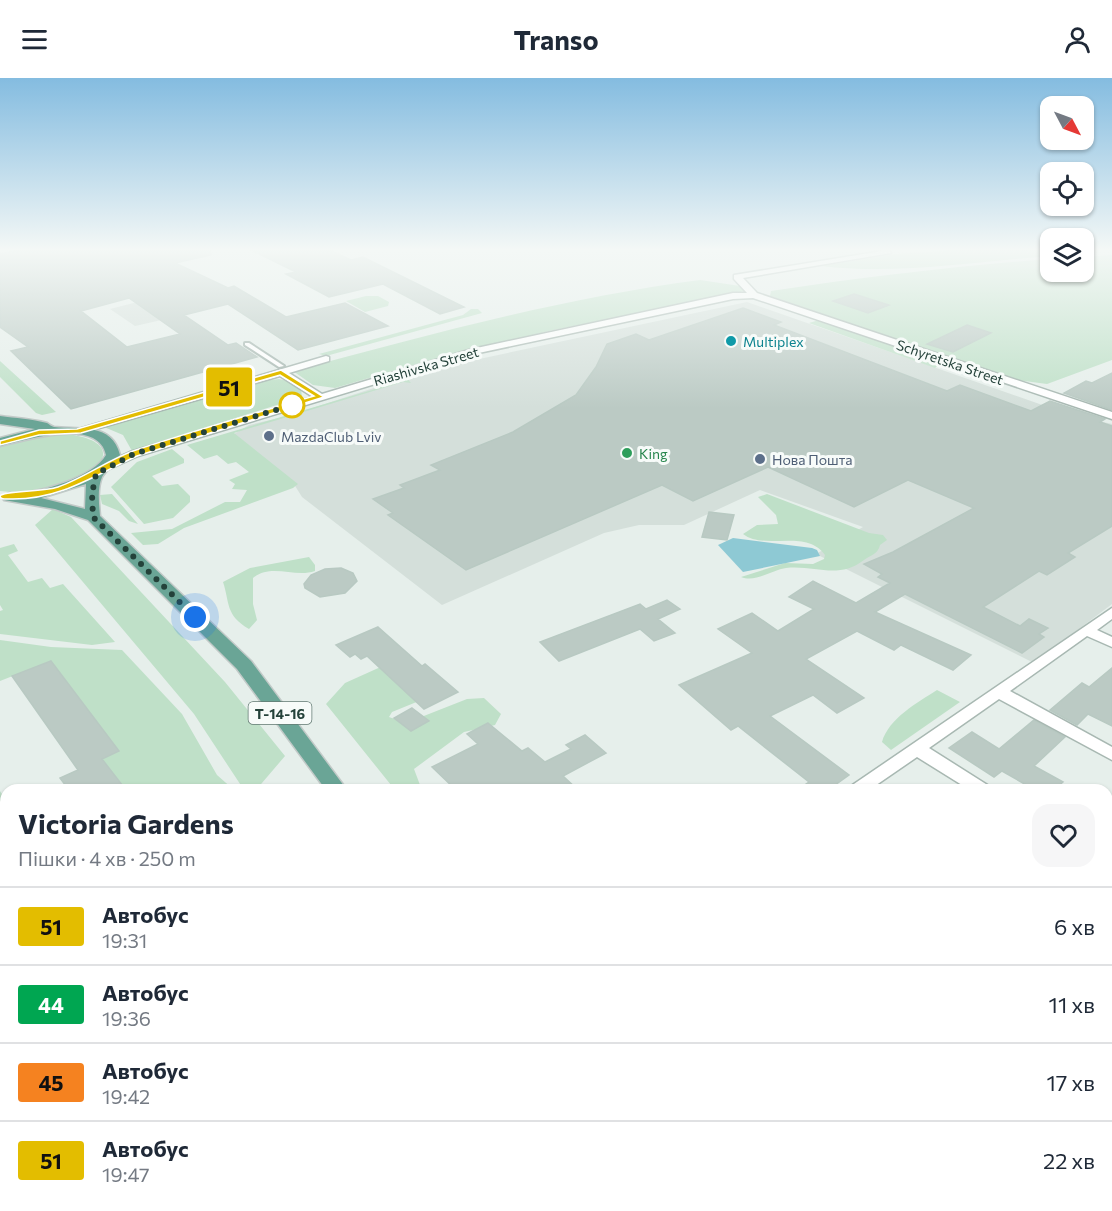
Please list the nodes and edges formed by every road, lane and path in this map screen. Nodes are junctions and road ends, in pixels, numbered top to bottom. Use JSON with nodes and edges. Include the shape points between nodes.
{"nodes":[{"id":1,"x":704,"y":302,"type":"edge"},
{"id":2,"x":774,"y":302,"type":"edge"},
{"id":3,"x":247,"y":344,"type":"dead end"},
{"id":4,"x":326,"y":359,"type":"dead end"},
{"id":5,"x":281,"y":369,"type":"junction"},
{"id":6,"x":320,"y":397,"type":"junction"},
{"id":7,"x":1112,"y":416,"type":"edge"},
{"id":8,"x":0,"y":420,"type":"edge"},
{"id":9,"x":61,"y":430,"type":"junction"},
{"id":10,"x":78,"y":431,"type":"junction"},
{"id":11,"x":0,"y":442,"type":"edge"},
{"id":12,"x":100,"y":470,"type":"junction"},
{"id":13,"x":4,"y":497,"type":"edge"},
{"id":14,"x":93,"y":517,"type":"junction"},
{"id":15,"x":1112,"y":612,"type":"edge"},
{"id":16,"x":1086,"y":630,"type":"junction"},
{"id":17,"x":1112,"y":643,"type":"edge"},
{"id":18,"x":999,"y":692,"type":"junction"},
{"id":19,"x":917,"y":749,"type":"junction"},
{"id":20,"x":1112,"y":754,"type":"edge"},
{"id":21,"x":333,"y":784,"type":"edge"},
{"id":22,"x":866,"y":784,"type":"edge"},
{"id":23,"x":973,"y":784,"type":"edge"}],
"edges":[{"from":1,"to":6,"type":"street","name":"Riashivska Street","via":[[538,336]]},
{"from":2,"to":7,"type":"street","name":"Schyretska Street"},
{"from":3,"to":5,"type":"street"},
{"from":4,"to":5,"type":"street"},
{"from":5,"to":6,"type":"street"},
{"from":5,"to":10,"type":"street"},
{"from":6,"to":12,"type":"street","name":"Riashivska Street","via":[[134,454]]},
{"from":8,"to":9,"type":"main road"},
{"from":9,"to":10,"type":"main road"},
{"from":9,"to":11,"type":"main road"},
{"from":10,"to":12,"type":"main road","via":[[110,444],[113,451]]},
{"from":12,"to":13,"type":"main road","via":[[57,490]]},
{"from":12,"to":14,"type":"main road","via":[[92,494]]},
{"from":13,"to":14,"type":"main road","number":"Т-14-16","via":[[58,505]]},
{"from":14,"to":21,"type":"main road","number":"Т-14-16","via":[[244,665]]},
{"from":15,"to":16,"type":"street"},
{"from":16,"to":17,"type":"street"},
{"from":16,"to":18,"type":"street"},
{"from":18,"to":19,"type":"street"},
{"from":18,"to":20,"type":"street"},
{"from":19,"to":22,"type":"street"},
{"from":19,"to":23,"type":"street"}]}
